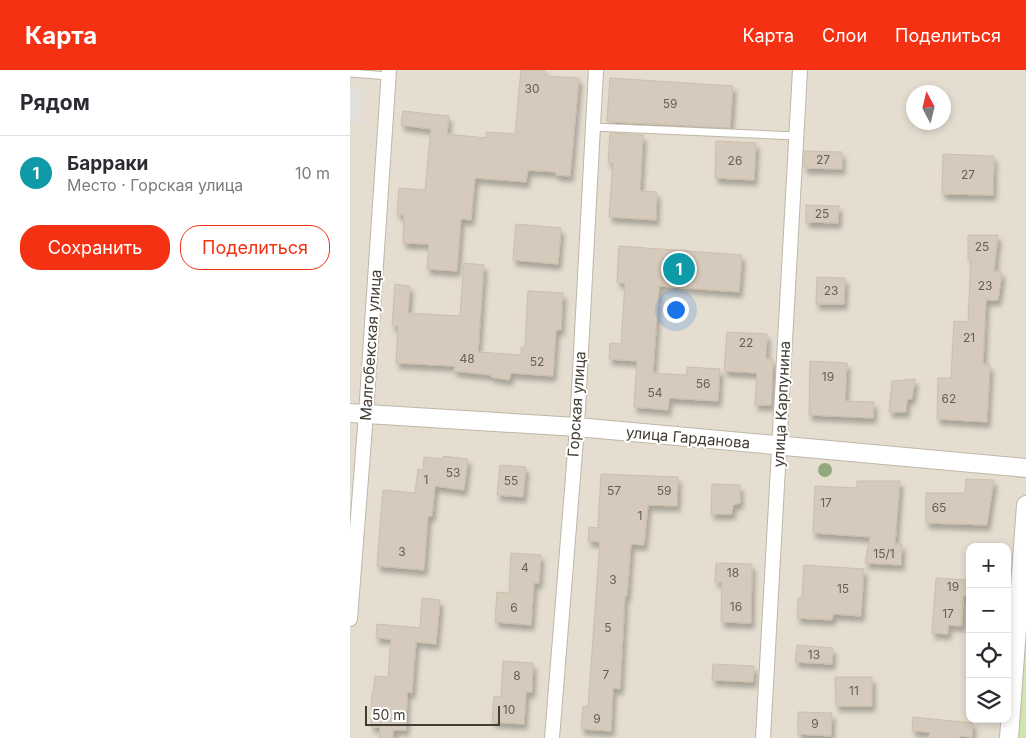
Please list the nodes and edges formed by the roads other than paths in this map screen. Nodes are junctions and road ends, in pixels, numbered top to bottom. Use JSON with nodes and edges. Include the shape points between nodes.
{"nodes":[{"id":1,"x":596,"y":70,"type":"edge"},
{"id":2,"x":800,"y":70,"type":"edge"},
{"id":3,"x":350,"y":73,"type":"edge"},
{"id":4,"x":389,"y":73,"type":"edge"},
{"id":5,"x":593,"y":127,"type":"junction"},
{"id":6,"x":796,"y":136,"type":"junction"},
{"id":7,"x":358,"y":414,"type":"edge"},
{"id":8,"x":577,"y":427,"type":"junction"},
{"id":9,"x":780,"y":446,"type":"junction"},
{"id":10,"x":1026,"y":468,"type":"edge"},
{"id":11,"x":1026,"y":505,"type":"edge"},
{"id":12,"x":350,"y":619,"type":"edge"},
{"id":13,"x":552,"y":738,"type":"edge"},
{"id":14,"x":763,"y":738,"type":"edge"},
{"id":15,"x":1009,"y":738,"type":"edge"}],
"edges":[{"from":1,"to":5,"type":"street","name":"Горская улица"},
{"from":2,"to":6,"type":"street","name":"улица Карпунина"},
{"from":3,"to":4,"type":"lane"},
{"from":4,"to":7,"type":"street","name":"Малгобекская улица"},
{"from":5,"to":6,"type":"lane"},
{"from":5,"to":8,"type":"street","name":"Горская улица"},
{"from":6,"to":9,"type":"street","name":"улица Карпунина"},
{"from":7,"to":8,"type":"street","name":"улица Гарданова"},
{"from":7,"to":12,"type":"street","name":"Малгобекская улица"},
{"from":8,"to":9,"type":"street","name":"улица Гарданова"},
{"from":8,"to":13,"type":"street","name":"Горская улица"},
{"from":9,"to":10,"type":"street","name":"улица Гарданова"},
{"from":9,"to":14,"type":"street","name":"улица Карпунина"},
{"from":11,"to":15,"type":"street"}]}
